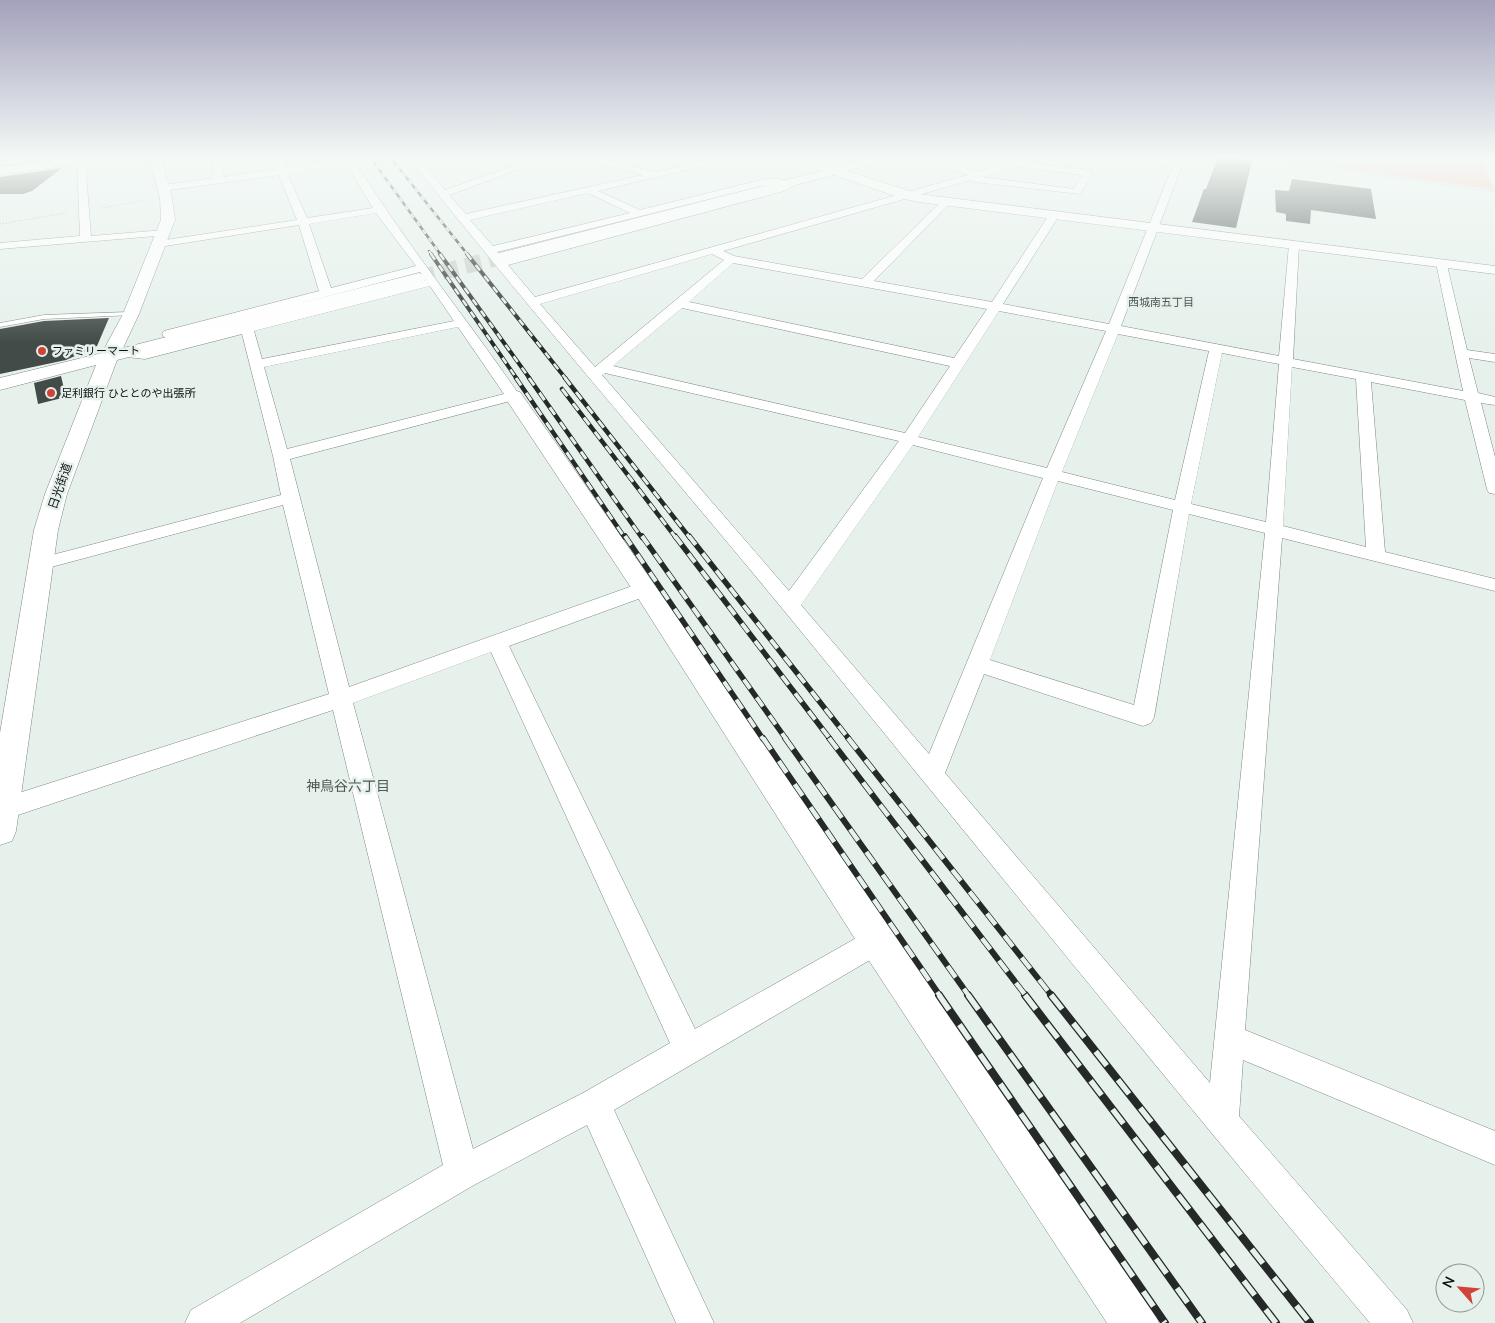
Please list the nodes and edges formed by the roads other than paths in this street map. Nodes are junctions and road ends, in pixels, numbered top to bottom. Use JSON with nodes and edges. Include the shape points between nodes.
{"nodes":[{"id":1,"x":463,"y":218,"type":"edge"},
{"id":2,"x":85,"y":219,"type":"edge"},
{"id":3,"x":168,"y":219,"type":"edge"},
{"id":4,"x":302,"y":219,"type":"edge"},
{"id":5,"x":324,"y":219,"type":"edge"},
{"id":6,"x":385,"y":219,"type":"edge"},
{"id":7,"x":616,"y":219,"type":"edge"},
{"id":8,"x":654,"y":219,"type":"edge"},
{"id":9,"x":828,"y":219,"type":"edge"},
{"id":10,"x":929,"y":219,"type":"edge"},
{"id":11,"x":1042,"y":219,"type":"edge"},
{"id":12,"x":1118,"y":219,"type":"edge"},
{"id":13,"x":1159,"y":219,"type":"edge"},
{"id":14,"x":303,"y":222,"type":"junction"},
{"id":15,"x":1156,"y":227,"type":"junction"},
{"id":16,"x":162,"y":238,"type":"junction"},
{"id":17,"x":86,"y":240,"type":"junction"},
{"id":18,"x":1294,"y":245,"type":"junction"},
{"id":19,"x":0,"y":246,"type":"edge"},
{"id":20,"x":491,"y":250,"type":"junction"},
{"id":21,"x":715,"y":251,"type":"junction"},
{"id":22,"x":503,"y":259,"type":"junction"},
{"id":23,"x":731,"y":260,"type":"junction"},
{"id":24,"x":1442,"y":263,"type":"junction"},
{"id":25,"x":1495,"y":270,"type":"edge"},
{"id":26,"x":425,"y":276,"type":"junction"},
{"id":27,"x":865,"y":283,"type":"junction"},
{"id":28,"x":326,"y":293,"type":"junction"},
{"id":29,"x":532,"y":302,"type":"junction"},
{"id":30,"x":680,"y":304,"type":"junction"},
{"id":31,"x":994,"y":306,"type":"junction"},
{"id":32,"x":131,"y":314,"type":"junction"},
{"id":33,"x":461,"y":322,"type":"junction"},
{"id":34,"x":0,"y":325,"type":"edge"},
{"id":35,"x":247,"y":329,"type":"junction"},
{"id":36,"x":1115,"y":330,"type":"junction"},
{"id":37,"x":1216,"y":349,"type":"junction"},
{"id":38,"x":1461,"y":353,"type":"junction"},
{"id":39,"x":116,"y":355,"type":"junction"},
{"id":40,"x":1495,"y":358,"type":"edge"},
{"id":41,"x":1287,"y":362,"type":"junction"},
{"id":42,"x":957,"y":363,"type":"junction"},
{"id":43,"x":257,"y":364,"type":"junction"},
{"id":44,"x":598,"y":371,"type":"junction"},
{"id":45,"x":1364,"y":376,"type":"junction"},
{"id":46,"x":0,"y":384,"type":"edge"},
{"id":47,"x":513,"y":396,"type":"junction"},
{"id":48,"x":1472,"y":396,"type":"junction"},
{"id":49,"x":1495,"y":400,"type":"edge"},
{"id":50,"x":909,"y":439,"type":"junction"},
{"id":51,"x":282,"y":456,"type":"junction"},
{"id":52,"x":1052,"y":475,"type":"junction"},
{"id":53,"x":1495,"y":489,"type":"edge"},
{"id":54,"x":290,"y":498,"type":"junction"},
{"id":55,"x":1182,"y":507,"type":"junction"},
{"id":56,"x":1274,"y":529,"type":"junction"},
{"id":57,"x":1376,"y":555,"type":"junction"},
{"id":58,"x":40,"y":564,"type":"junction"},
{"id":59,"x":1495,"y":585,"type":"edge"},
{"id":60,"x":645,"y":589,"type":"junction"},
{"id":61,"x":790,"y":605,"type":"junction"},
{"id":62,"x":497,"y":642,"type":"junction"},
{"id":63,"x":978,"y":664,"type":"junction"},
{"id":64,"x":342,"y":698,"type":"junction"},
{"id":65,"x":932,"y":774,"type":"junction"},
{"id":66,"x":1,"y":817,"type":"edge"},
{"id":67,"x":877,"y":941,"type":"junction"},
{"id":68,"x":1228,"y":1038,"type":"junction"},
{"id":69,"x":689,"y":1049,"type":"junction"},
{"id":70,"x":594,"y":1104,"type":"junction"},
{"id":71,"x":1222,"y":1122,"type":"junction"},
{"id":72,"x":1495,"y":1148,"type":"edge"},
{"id":73,"x":462,"y":1173,"type":"junction"},
{"id":74,"x":204,"y":1323,"type":"edge"},
{"id":75,"x":695,"y":1323,"type":"edge"},
{"id":76,"x":1135,"y":1323,"type":"edge"},
{"id":77,"x":1394,"y":1323,"type":"edge"}],
"edges":[{"from":1,"to":20,"type":"street"},
{"from":2,"to":17,"type":"street"},
{"from":3,"to":16,"type":"street","name":"日光街道"},
{"from":4,"to":14,"type":"street"},
{"from":5,"to":14,"type":"street"},
{"from":6,"to":26,"type":"street"},
{"from":7,"to":20,"type":"street"},
{"from":8,"to":22,"type":"street"},
{"from":9,"to":21,"type":"street"},
{"from":10,"to":27,"type":"street"},
{"from":11,"to":31,"type":"street"},
{"from":12,"to":15,"type":"street"},
{"from":13,"to":15,"type":"street"},
{"from":14,"to":16,"type":"street"},
{"from":14,"to":28,"type":"street"},
{"from":15,"to":18,"type":"street"},
{"from":15,"to":36,"type":"street"},
{"from":16,"to":17,"type":"street"},
{"from":16,"to":32,"type":"street","name":"日光街道"},
{"from":17,"to":19,"type":"street"},
{"from":18,"to":24,"type":"street"},
{"from":18,"to":41,"type":"street"},
{"from":20,"to":22,"type":"street"},
{"from":21,"to":23,"type":"street"},
{"from":21,"to":29,"type":"street"},
{"from":22,"to":29,"type":"street"},
{"from":23,"to":27,"type":"street"},
{"from":23,"to":30,"type":"street"},
{"from":24,"to":25,"type":"street"},
{"from":24,"to":38,"type":"street"},
{"from":26,"to":28,"type":"street"},
{"from":26,"to":33,"type":"street"},
{"from":26,"to":35,"type":"street"},
{"from":26,"to":39,"type":"street"},
{"from":27,"to":31,"type":"street"},
{"from":28,"to":39,"type":"street","via":[[156,338]]},
{"from":29,"to":44,"type":"street"},
{"from":30,"to":42,"type":"street"},
{"from":30,"to":44,"type":"street"},
{"from":31,"to":36,"type":"street"},
{"from":31,"to":42,"type":"street"},
{"from":32,"to":34,"type":"lane","via":[[44,316]]},
{"from":32,"to":39,"type":"street","name":"日光街道"},
{"from":33,"to":43,"type":"street"},
{"from":33,"to":47,"type":"street"},
{"from":35,"to":39,"type":"street","via":[[145,355]]},
{"from":35,"to":43,"type":"street"},
{"from":36,"to":37,"type":"street"},
{"from":36,"to":52,"type":"street"},
{"from":37,"to":41,"type":"street"},
{"from":37,"to":55,"type":"street"},
{"from":38,"to":40,"type":"street"},
{"from":38,"to":48,"type":"street"},
{"from":39,"to":46,"type":"street"},
{"from":39,"to":58,"type":"street","name":"日光街道","via":[[56,494]]},
{"from":41,"to":45,"type":"street"},
{"from":41,"to":56,"type":"street"},
{"from":42,"to":50,"type":"street"},
{"from":43,"to":51,"type":"street"},
{"from":44,"to":50,"type":"street"},
{"from":44,"to":61,"type":"street"},
{"from":45,"to":48,"type":"street"},
{"from":45,"to":57,"type":"street"},
{"from":47,"to":51,"type":"street"},
{"from":47,"to":60,"type":"street"},
{"from":48,"to":49,"type":"street"},
{"from":48,"to":53,"type":"street"},
{"from":50,"to":52,"type":"street"},
{"from":50,"to":61,"type":"street"},
{"from":51,"to":54,"type":"street"},
{"from":52,"to":55,"type":"street"},
{"from":52,"to":63,"type":"street"},
{"from":54,"to":58,"type":"street"},
{"from":54,"to":64,"type":"street"},
{"from":55,"to":56,"type":"street"},
{"from":55,"to":63,"type":"street","via":[[1144,717]]},
{"from":56,"to":57,"type":"street"},
{"from":56,"to":68,"type":"street"},
{"from":57,"to":59,"type":"street"},
{"from":58,"to":66,"type":"street","name":"日光街道"},
{"from":60,"to":62,"type":"street"},
{"from":60,"to":67,"type":"street"},
{"from":61,"to":65,"type":"street"},
{"from":62,"to":64,"type":"street"},
{"from":62,"to":69,"type":"street"},
{"from":63,"to":65,"type":"street"},
{"from":64,"to":66,"type":"street"},
{"from":64,"to":73,"type":"street"},
{"from":65,"to":71,"type":"street"},
{"from":67,"to":69,"type":"street"},
{"from":67,"to":76,"type":"street"},
{"from":68,"to":71,"type":"street"},
{"from":68,"to":72,"type":"street"},
{"from":69,"to":70,"type":"street"},
{"from":70,"to":73,"type":"street"},
{"from":70,"to":75,"type":"street"},
{"from":71,"to":77,"type":"street"},
{"from":73,"to":74,"type":"street"}]}
